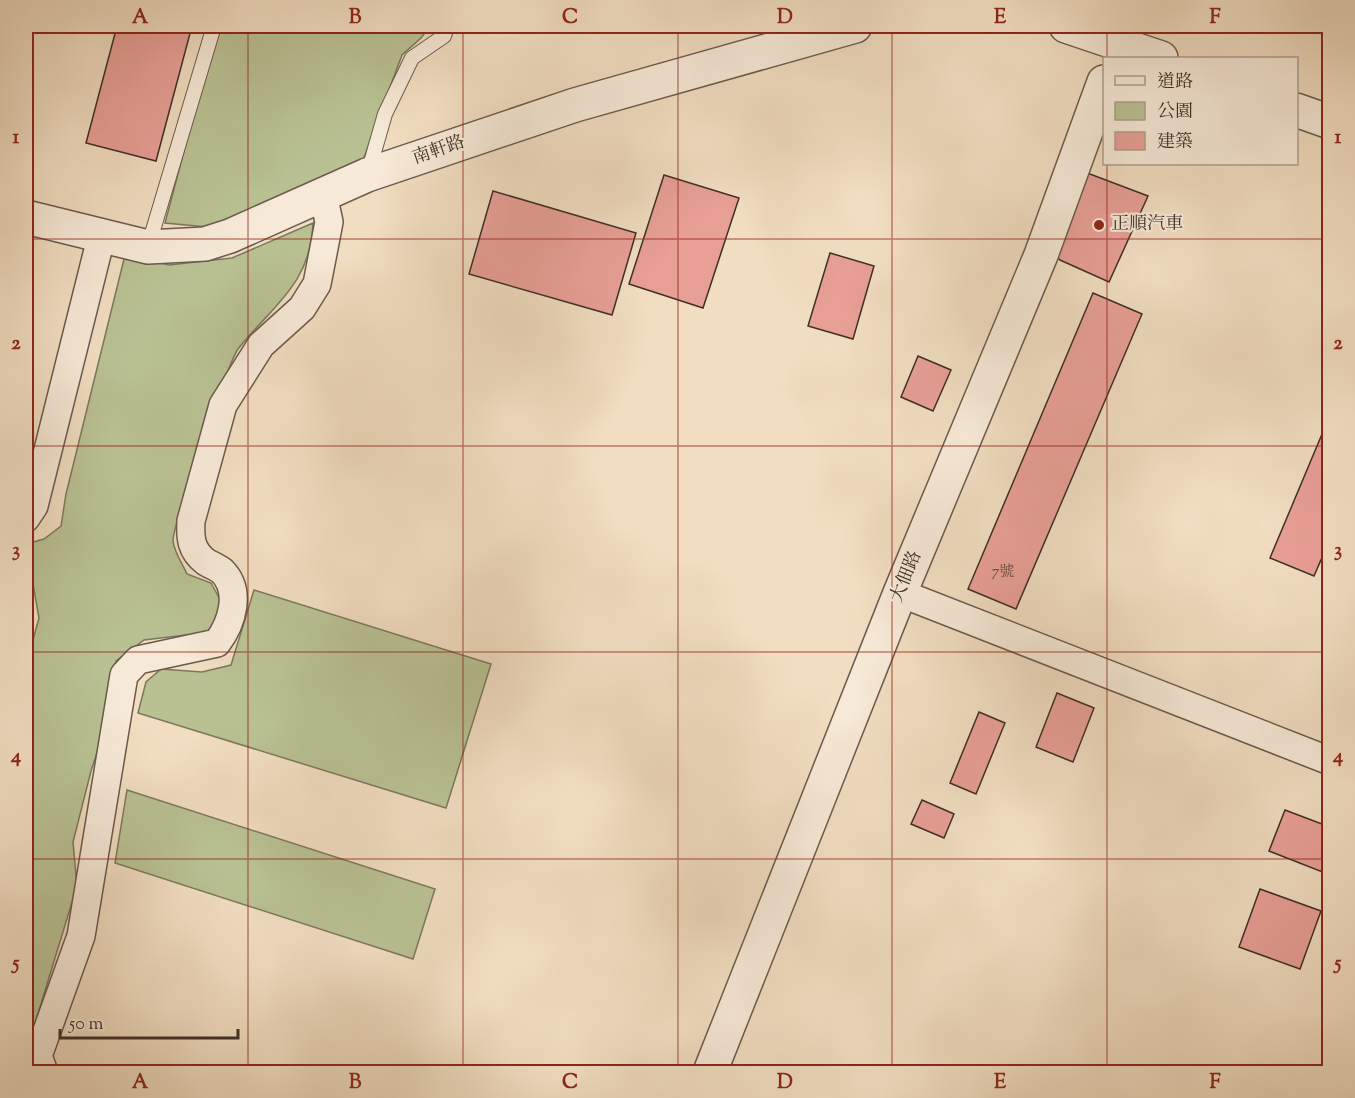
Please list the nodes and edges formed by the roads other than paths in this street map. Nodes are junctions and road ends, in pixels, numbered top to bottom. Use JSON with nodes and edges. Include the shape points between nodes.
{"nodes":[{"id":1,"x":214,"y":26,"type":"edge"},
{"id":2,"x":447,"y":26,"type":"edge"},
{"id":3,"x":855,"y":26,"type":"edge"},
{"id":4,"x":1066,"y":26,"type":"edge"},
{"id":5,"x":1119,"y":42,"type":"edge"},
{"id":6,"x":1158,"y":57,"type":"edge"},
{"id":7,"x":1103,"y":85,"type":"edge"},
{"id":8,"x":1298,"y":111,"type":"edge"},
{"id":9,"x":1329,"y":122,"type":"edge"},
{"id":10,"x":367,"y":175,"type":"junction"},
{"id":11,"x":324,"y":194,"type":"junction"},
{"id":12,"x":26,"y":217,"type":"edge"},
{"id":13,"x":102,"y":234,"type":"junction"},
{"id":14,"x":148,"y":247,"type":"junction"},
{"id":15,"x":26,"y":518,"type":"edge"},
{"id":16,"x":900,"y":594,"type":"junction"},
{"id":17,"x":1329,"y":761,"type":"edge"},
{"id":18,"x":44,"y":1072,"type":"edge"},
{"id":19,"x":710,"y":1072,"type":"edge"}],
"edges":[{"from":1,"to":14,"type":"lane"},
{"from":2,"to":10,"type":"lane","via":[[444,36],[412,58],[385,114]]},
{"from":3,"to":10,"type":"street","name":"南軒路","via":[[575,105]]},
{"from":4,"to":5,"type":"street"},
{"from":5,"to":6,"type":"street"},
{"from":7,"to":16,"type":"street","name":"大佃路","via":[[1041,255]]},
{"from":8,"to":9,"type":"street"},
{"from":10,"to":11,"type":"street","name":"南軒路"},
{"from":11,"to":14,"type":"street","name":"南軒路","via":[[205,244]]},
{"from":11,"to":18,"type":"street","via":[[329,222],[317,284],[302,308],[261,345],[223,405],[191,521],[190,539],[197,555],[221,570],[232,586],[227,629],[217,643],[138,660],[124,675],[81,936],[38,1056]]},
{"from":12,"to":13,"type":"street","name":"南軒路"},
{"from":13,"to":14,"type":"street","name":"南軒路"},
{"from":13,"to":15,"type":"street","via":[[34,506]]},
{"from":16,"to":17,"type":"street"},
{"from":16,"to":19,"type":"street","name":"大佃路"}]}
